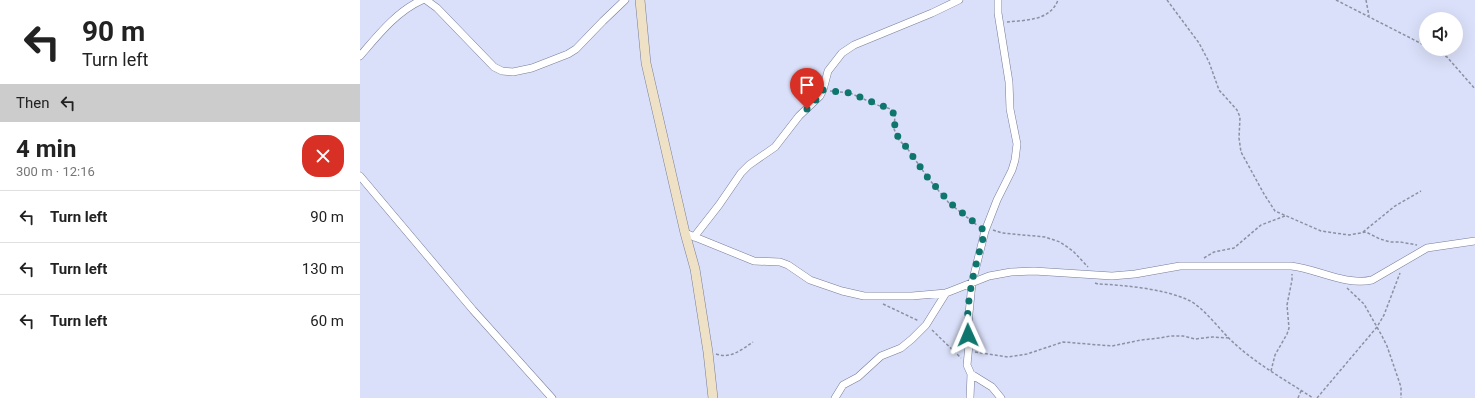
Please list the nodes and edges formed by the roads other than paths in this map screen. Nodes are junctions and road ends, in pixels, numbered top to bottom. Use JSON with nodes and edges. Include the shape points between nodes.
{"nodes":[{"id":1,"x":422,"y":0,"type":"edge"},
{"id":2,"x":426,"y":0,"type":"edge"},
{"id":3,"x":625,"y":0,"type":"edge"},
{"id":4,"x":640,"y":0,"type":"edge"},
{"id":5,"x":959,"y":0,"type":"edge"},
{"id":6,"x":998,"y":0,"type":"edge"},
{"id":7,"x":360,"y":56,"type":"edge"},
{"id":8,"x":360,"y":176,"type":"edge"},
{"id":9,"x":685,"y":233,"type":"junction"},
{"id":10,"x":694,"y":237,"type":"junction"},
{"id":11,"x":1475,"y":241,"type":"edge"},
{"id":12,"x":972,"y":283,"type":"junction"},
{"id":13,"x":946,"y":293,"type":"junction"},
{"id":14,"x":971,"y":374,"type":"junction"},
{"id":15,"x":552,"y":398,"type":"edge"},
{"id":16,"x":713,"y":398,"type":"edge"},
{"id":17,"x":835,"y":398,"type":"edge"},
{"id":18,"x":970,"y":398,"type":"edge"},
{"id":19,"x":1001,"y":398,"type":"edge"}],
"edges":[{"from":1,"to":7,"type":"street","via":[[407,8]]},
{"from":2,"to":3,"type":"street","via":[[437,8],[494,67],[509,73],[532,68],[576,49]]},
{"from":4,"to":9,"type":"street","via":[[646,63]]},
{"from":5,"to":10,"type":"street","via":[[854,45],[842,53],[828,71],[820,96],[799,116],[775,147],[741,173]]},
{"from":6,"to":12,"type":"street","via":[[999,23],[1009,82],[1008,100],[1017,144],[1012,170],[985,230]]},
{"from":8,"to":15,"type":"street","via":[[473,310]]},
{"from":9,"to":10,"type":"street"},
{"from":9,"to":16,"type":"street","via":[[696,269]]},
{"from":10,"to":13,"type":"street","via":[[754,261],[780,262],[806,278],[864,296],[892,297]]},
{"from":11,"to":12,"type":"street","via":[[1427,248],[1372,280],[1363,282],[1303,267],[1180,266],[1112,276],[1011,272],[989,276]]},
{"from":12,"to":13,"type":"street"},
{"from":12,"to":14,"type":"street","via":[[967,365]]},
{"from":13,"to":17,"type":"street","via":[[926,325],[901,348],[881,356],[858,377],[843,385]]},
{"from":14,"to":18,"type":"street"},
{"from":14,"to":19,"type":"street","via":[[992,387]]}]}
